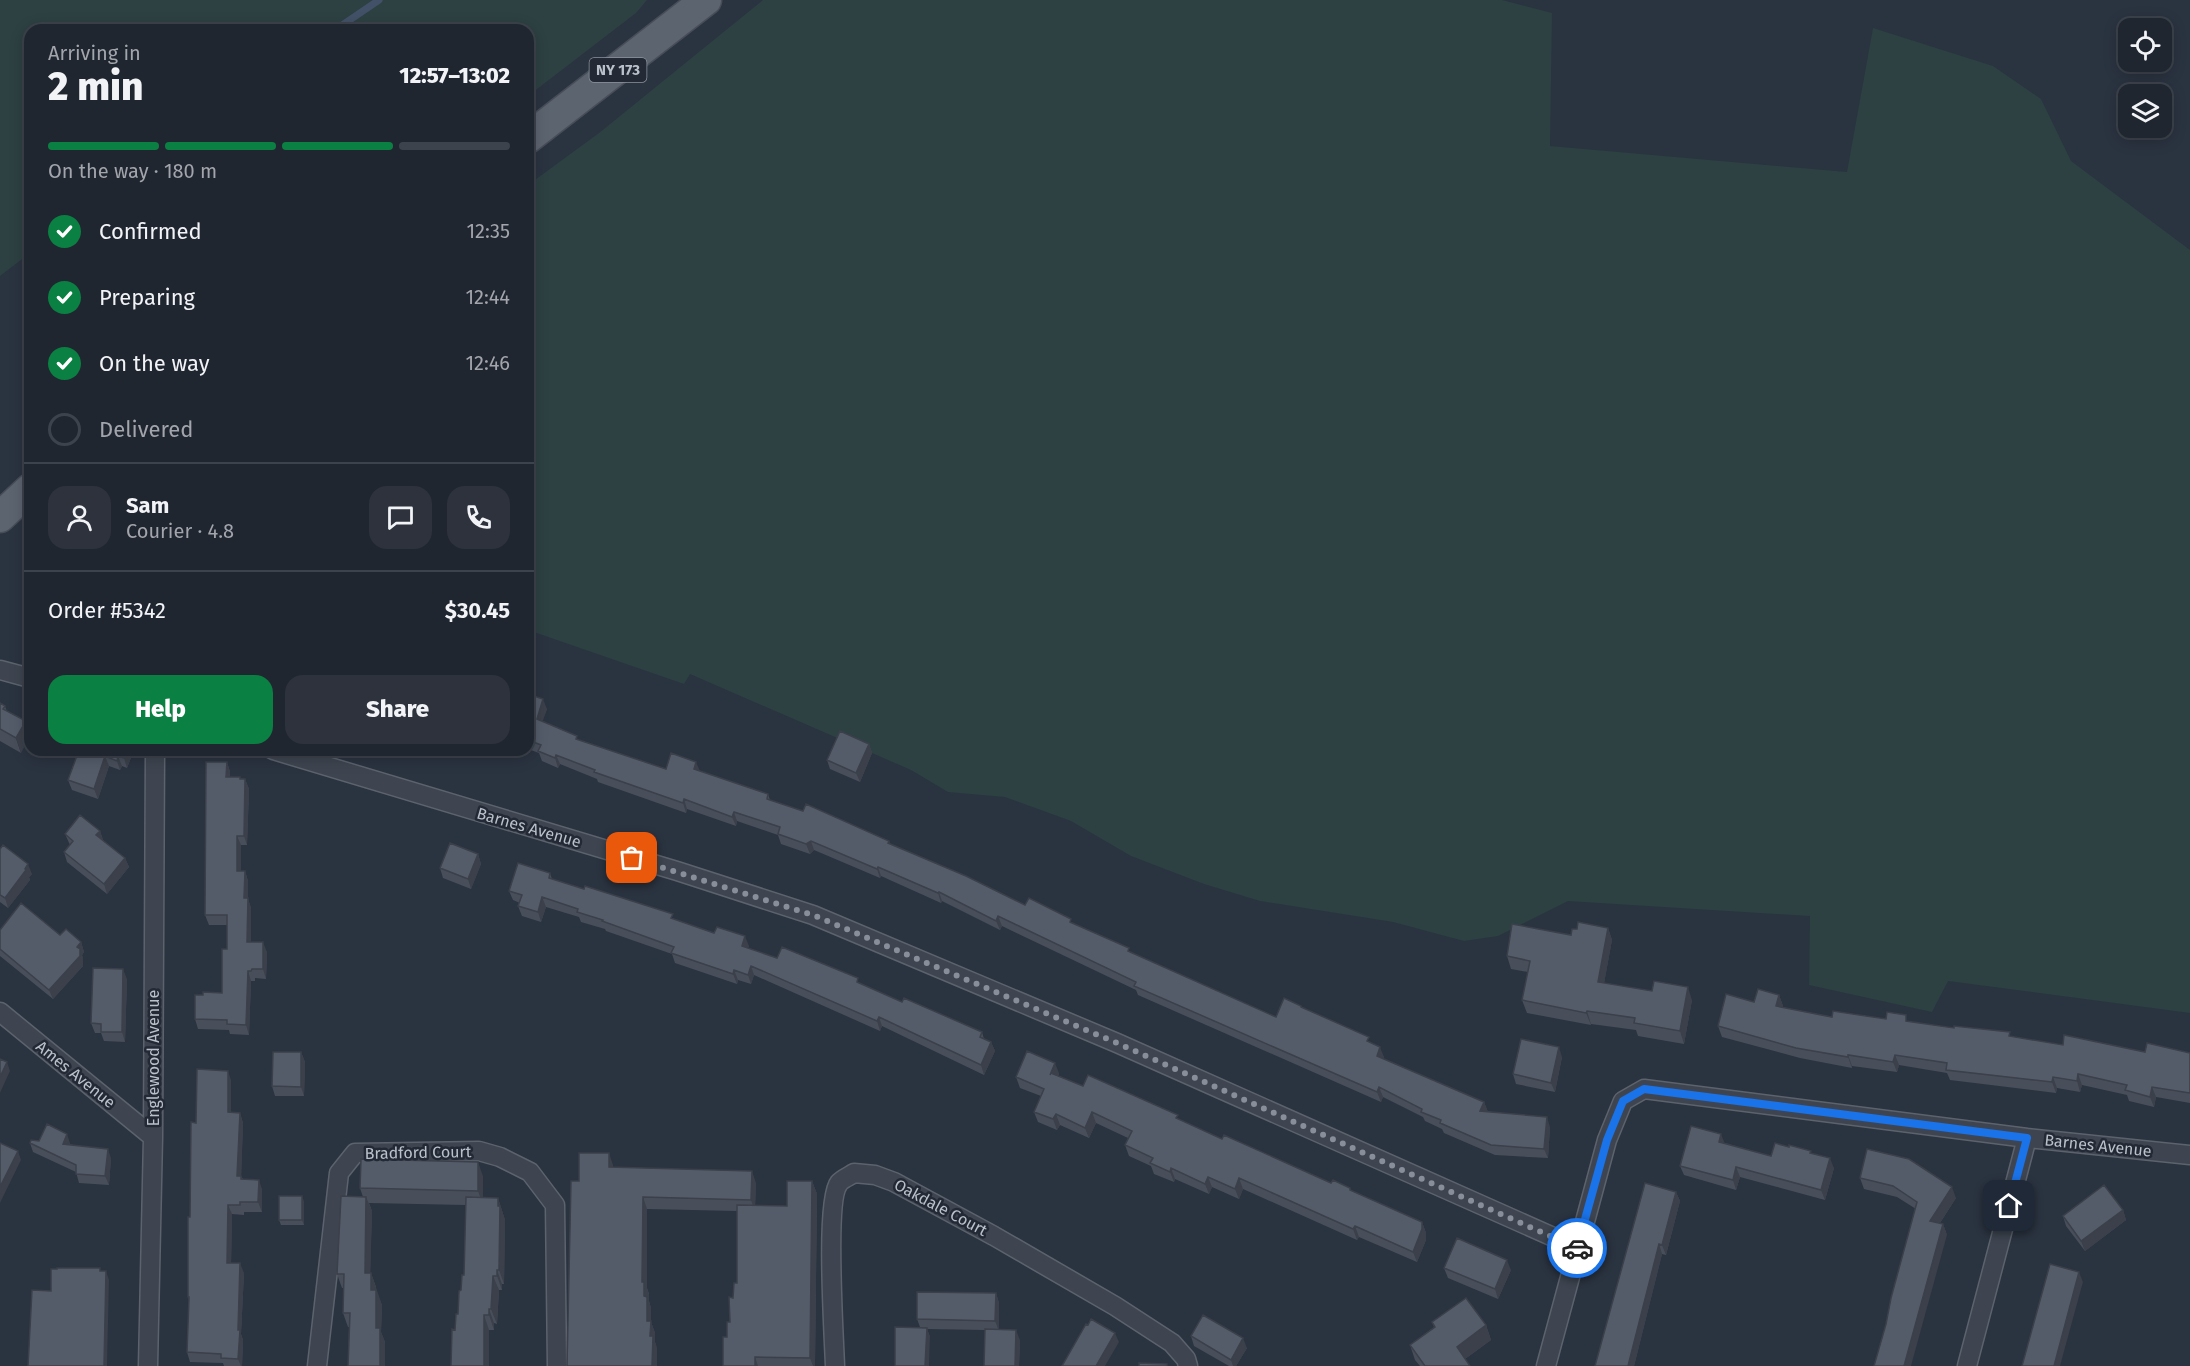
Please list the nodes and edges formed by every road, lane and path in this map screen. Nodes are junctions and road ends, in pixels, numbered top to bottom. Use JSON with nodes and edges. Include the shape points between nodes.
{"nodes":[{"id":1,"x":706,"y":0,"type":"edge"},
{"id":2,"x":534,"y":133,"type":"edge"},
{"id":3,"x":24,"y":495,"type":"edge"},
{"id":4,"x":0,"y":517,"type":"edge"},
{"id":5,"x":0,"y":670,"type":"edge"},
{"id":6,"x":24,"y":676,"type":"edge"},
{"id":7,"x":156,"y":756,"type":"edge"},
{"id":8,"x":293,"y":756,"type":"edge"},
{"id":9,"x":0,"y":1012,"type":"edge"},
{"id":10,"x":153,"y":1137,"type":"junction"},
{"id":11,"x":2027,"y":1138,"type":"junction"},
{"id":12,"x":2190,"y":1155,"type":"edge"},
{"id":13,"x":1578,"y":1248,"type":"junction"},
{"id":14,"x":148,"y":1366,"type":"edge"},
{"id":15,"x":317,"y":1366,"type":"edge"},
{"id":16,"x":557,"y":1366,"type":"edge"},
{"id":17,"x":835,"y":1366,"type":"edge"},
{"id":18,"x":1188,"y":1366,"type":"edge"},
{"id":19,"x":1545,"y":1366,"type":"edge"},
{"id":20,"x":1967,"y":1366,"type":"edge"}],
"edges":[{"from":1,"to":2,"type":"main road","number":"NY 173"},
{"from":3,"to":4,"type":"main road"},
{"from":5,"to":6,"type":"street"},
{"from":7,"to":10,"type":"street","name":"Englewood Avenue"},
{"from":8,"to":13,"type":"street","name":"Barnes Avenue","via":[[813,915],[1117,1043]]},
{"from":9,"to":10,"type":"street","name":"Ames Avenue"},
{"from":10,"to":14,"type":"street","name":"Englewood Avenue"},
{"from":11,"to":12,"type":"street","name":"Barnes Avenue"},
{"from":11,"to":13,"type":"street","name":"Barnes Avenue","via":[[1644,1089],[1623,1101],[1607,1140]]},
{"from":11,"to":20,"type":"street"},
{"from":13,"to":19,"type":"street","name":"Barnes Avenue"},
{"from":15,"to":16,"type":"street","name":"Bradford Court","via":[[339,1173],[355,1153],[479,1151],[530,1172],[555,1205]]},
{"from":17,"to":18,"type":"street","name":"Oakdale Court","via":[[831,1256],[834,1194],[839,1183],[854,1173],[894,1182],[1095,1294],[1172,1343]]}]}
